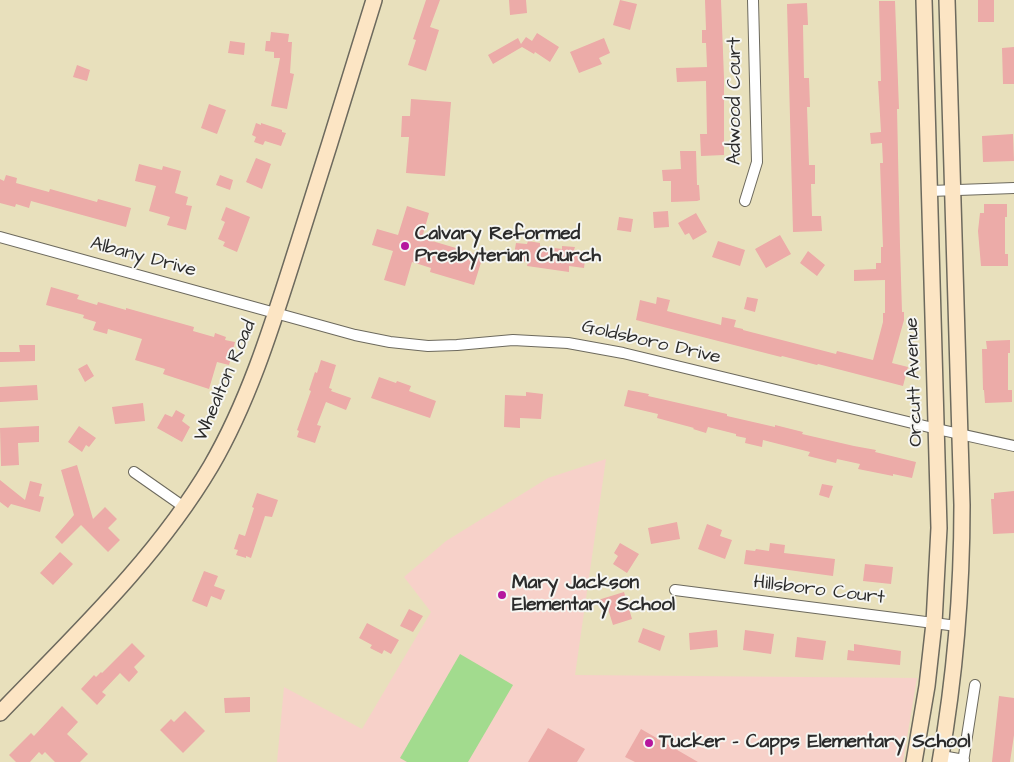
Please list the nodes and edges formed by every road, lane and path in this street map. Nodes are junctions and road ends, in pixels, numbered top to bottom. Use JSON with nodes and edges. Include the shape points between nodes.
{"nodes":[{"id":1,"x":374,"y":0,"type":"edge"},
{"id":2,"x":753,"y":0,"type":"edge"},
{"id":3,"x":924,"y":0,"type":"edge"},
{"id":4,"x":947,"y":0,"type":"edge"},
{"id":5,"x":1014,"y":188,"type":"edge"},
{"id":6,"x":953,"y":190,"type":"junction"},
{"id":7,"x":930,"y":191,"type":"junction"},
{"id":8,"x":745,"y":201,"type":"dead end"},
{"id":9,"x":0,"y":237,"type":"edge"},
{"id":10,"x":276,"y":313,"type":"junction"},
{"id":11,"x":936,"y":429,"type":"junction"},
{"id":12,"x":960,"y":434,"type":"junction"},
{"id":13,"x":1014,"y":446,"type":"edge"},
{"id":14,"x":134,"y":472,"type":"dead end"},
{"id":15,"x":184,"y":508,"type":"junction"},
{"id":16,"x":675,"y":590,"type":"dead end"},
{"id":17,"x":934,"y":623,"type":"junction"},
{"id":18,"x":958,"y":626,"type":"junction"},
{"id":19,"x":974,"y":685,"type":"dead end"},
{"id":20,"x":0,"y":713,"type":"edge"},
{"id":21,"x":941,"y":759,"type":"edge"},
{"id":22,"x":963,"y":761,"type":"edge"},
{"id":23,"x":914,"y":762,"type":"edge"}],
"edges":[{"from":1,"to":10,"type":"main road","name":"Whealton Road"},
{"from":2,"to":8,"type":"street","name":"Adwood Court","via":[[757,162]]},
{"from":3,"to":7,"type":"main road","name":"Orcutt Avenue"},
{"from":4,"to":6,"type":"main road"},
{"from":5,"to":6,"type":"street"},
{"from":6,"to":7,"type":"street"},
{"from":6,"to":12,"type":"main road"},
{"from":7,"to":11,"type":"main road","name":"Orcutt Avenue"},
{"from":9,"to":10,"type":"street","name":"Albany Drive"},
{"from":10,"to":11,"type":"street","name":"Goldsboro Drive","via":[[355,335],[428,346],[513,340],[568,343],[623,353]]},
{"from":10,"to":15,"type":"main road","name":"Whealton Road","via":[[249,389],[212,464]]},
{"from":11,"to":12,"type":"street","name":"Goldsboro Drive"},
{"from":11,"to":17,"type":"main road","name":"Orcutt Avenue","via":[[939,528]]},
{"from":12,"to":13,"type":"street","name":"Goldsboro Drive"},
{"from":12,"to":18,"type":"main road","via":[[962,552]]},
{"from":14,"to":15,"type":"street"},
{"from":15,"to":20,"type":"main road","name":"Whealton Road","via":[[103,606]]},
{"from":16,"to":17,"type":"street","name":"Hillsboro Court"},
{"from":17,"to":18,"type":"street","name":"Hillsboro Court"},
{"from":17,"to":23,"type":"main road","name":"Orcutt Avenue"},
{"from":18,"to":21,"type":"main road"},
{"from":19,"to":22,"type":"street"},
{"from":21,"to":22,"type":"street"}]}
